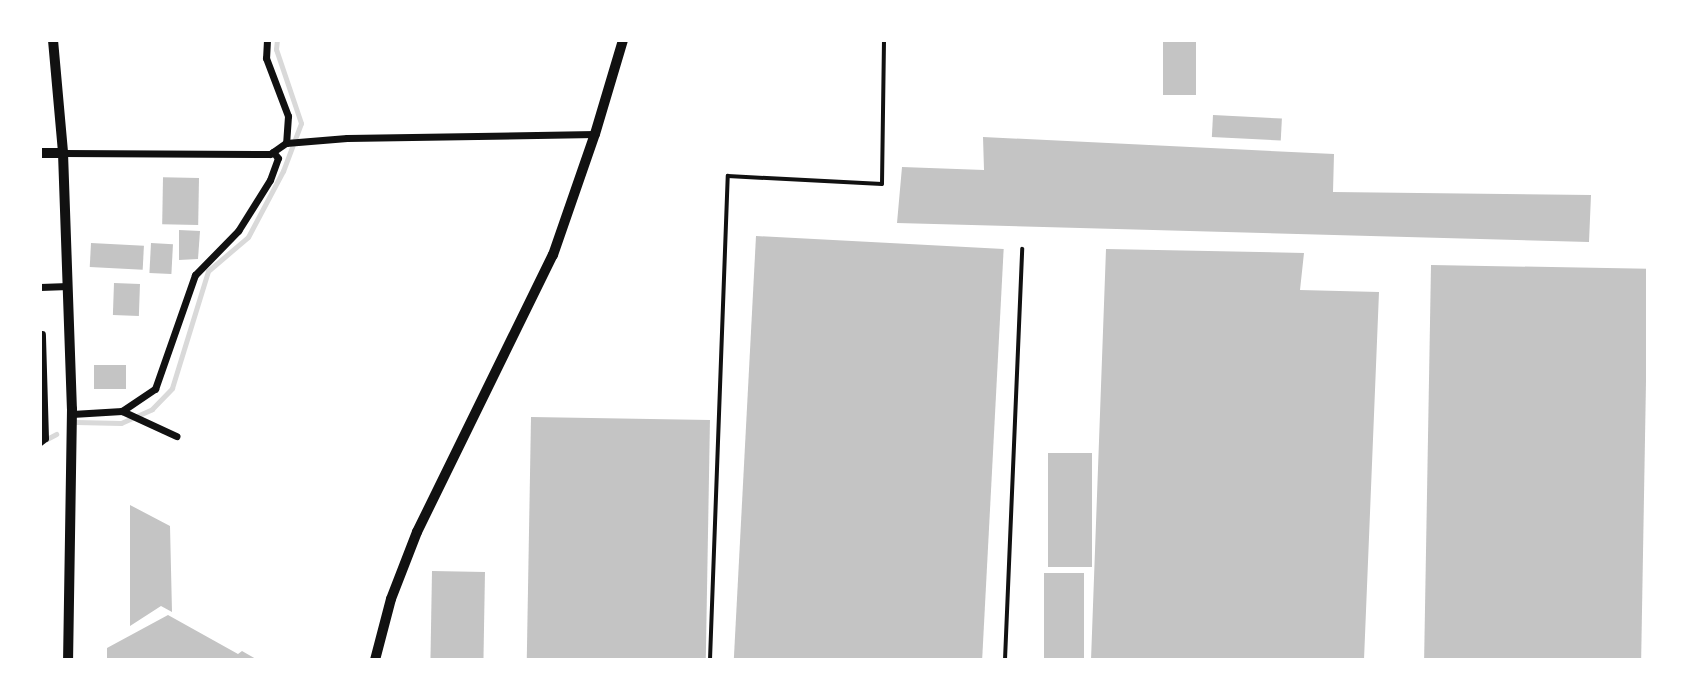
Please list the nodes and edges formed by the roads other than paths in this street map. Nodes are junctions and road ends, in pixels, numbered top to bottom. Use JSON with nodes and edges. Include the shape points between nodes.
{"nodes":[{"id":1,"x":53,"y":40,"type":"edge"},
{"id":2,"x":267,"y":40,"type":"edge"},
{"id":3,"x":623,"y":40,"type":"edge"},
{"id":4,"x":884,"y":40,"type":"edge"},
{"id":5,"x":595,"y":134,"type":"junction"},
{"id":6,"x":286,"y":143,"type":"junction"},
{"id":7,"x":273,"y":152,"type":"junction"},
{"id":8,"x":40,"y":153,"type":"edge"},
{"id":9,"x":63,"y":153,"type":"junction"},
{"id":10,"x":1022,"y":249,"type":"dead end"},
{"id":11,"x":68,"y":286,"type":"junction"},
{"id":12,"x":40,"y":287,"type":"edge"},
{"id":13,"x":42,"y":334,"type":"edge"},
{"id":14,"x":42,"y":372,"type":"edge"},
{"id":15,"x":122,"y":412,"type":"junction"},
{"id":16,"x":72,"y":414,"type":"junction"},
{"id":17,"x":176,"y":436,"type":"dead end"},
{"id":18,"x":40,"y":442,"type":"edge"},
{"id":19,"x":68,"y":660,"type":"edge"},
{"id":20,"x":375,"y":660,"type":"edge"},
{"id":21,"x":709,"y":660,"type":"edge"},
{"id":22,"x":1005,"y":660,"type":"edge"}],
"edges":[{"from":1,"to":9,"type":"street"},
{"from":2,"to":6,"type":"street","via":[[266,58],[288,117]]},
{"from":3,"to":5,"type":"street"},
{"from":4,"to":21,"type":"lane","via":[[882,184],[728,176]]},
{"from":5,"to":6,"type":"street"},
{"from":5,"to":20,"type":"street","via":[[553,255],[417,532],[391,599]]},
{"from":6,"to":7,"type":"street"},
{"from":7,"to":9,"type":"street"},
{"from":7,"to":15,"type":"street","via":[[278,158],[270,180],[245,220],[195,275],[155,389]]},
{"from":8,"to":9,"type":"street"},
{"from":9,"to":11,"type":"street"},
{"from":10,"to":22,"type":"lane"},
{"from":11,"to":12,"type":"street"},
{"from":11,"to":16,"type":"street"},
{"from":13,"to":14,"type":"street"},
{"from":14,"to":18,"type":"street","via":[[45,438]]},
{"from":15,"to":16,"type":"street"},
{"from":15,"to":17,"type":"street"},
{"from":16,"to":19,"type":"street"}]}
